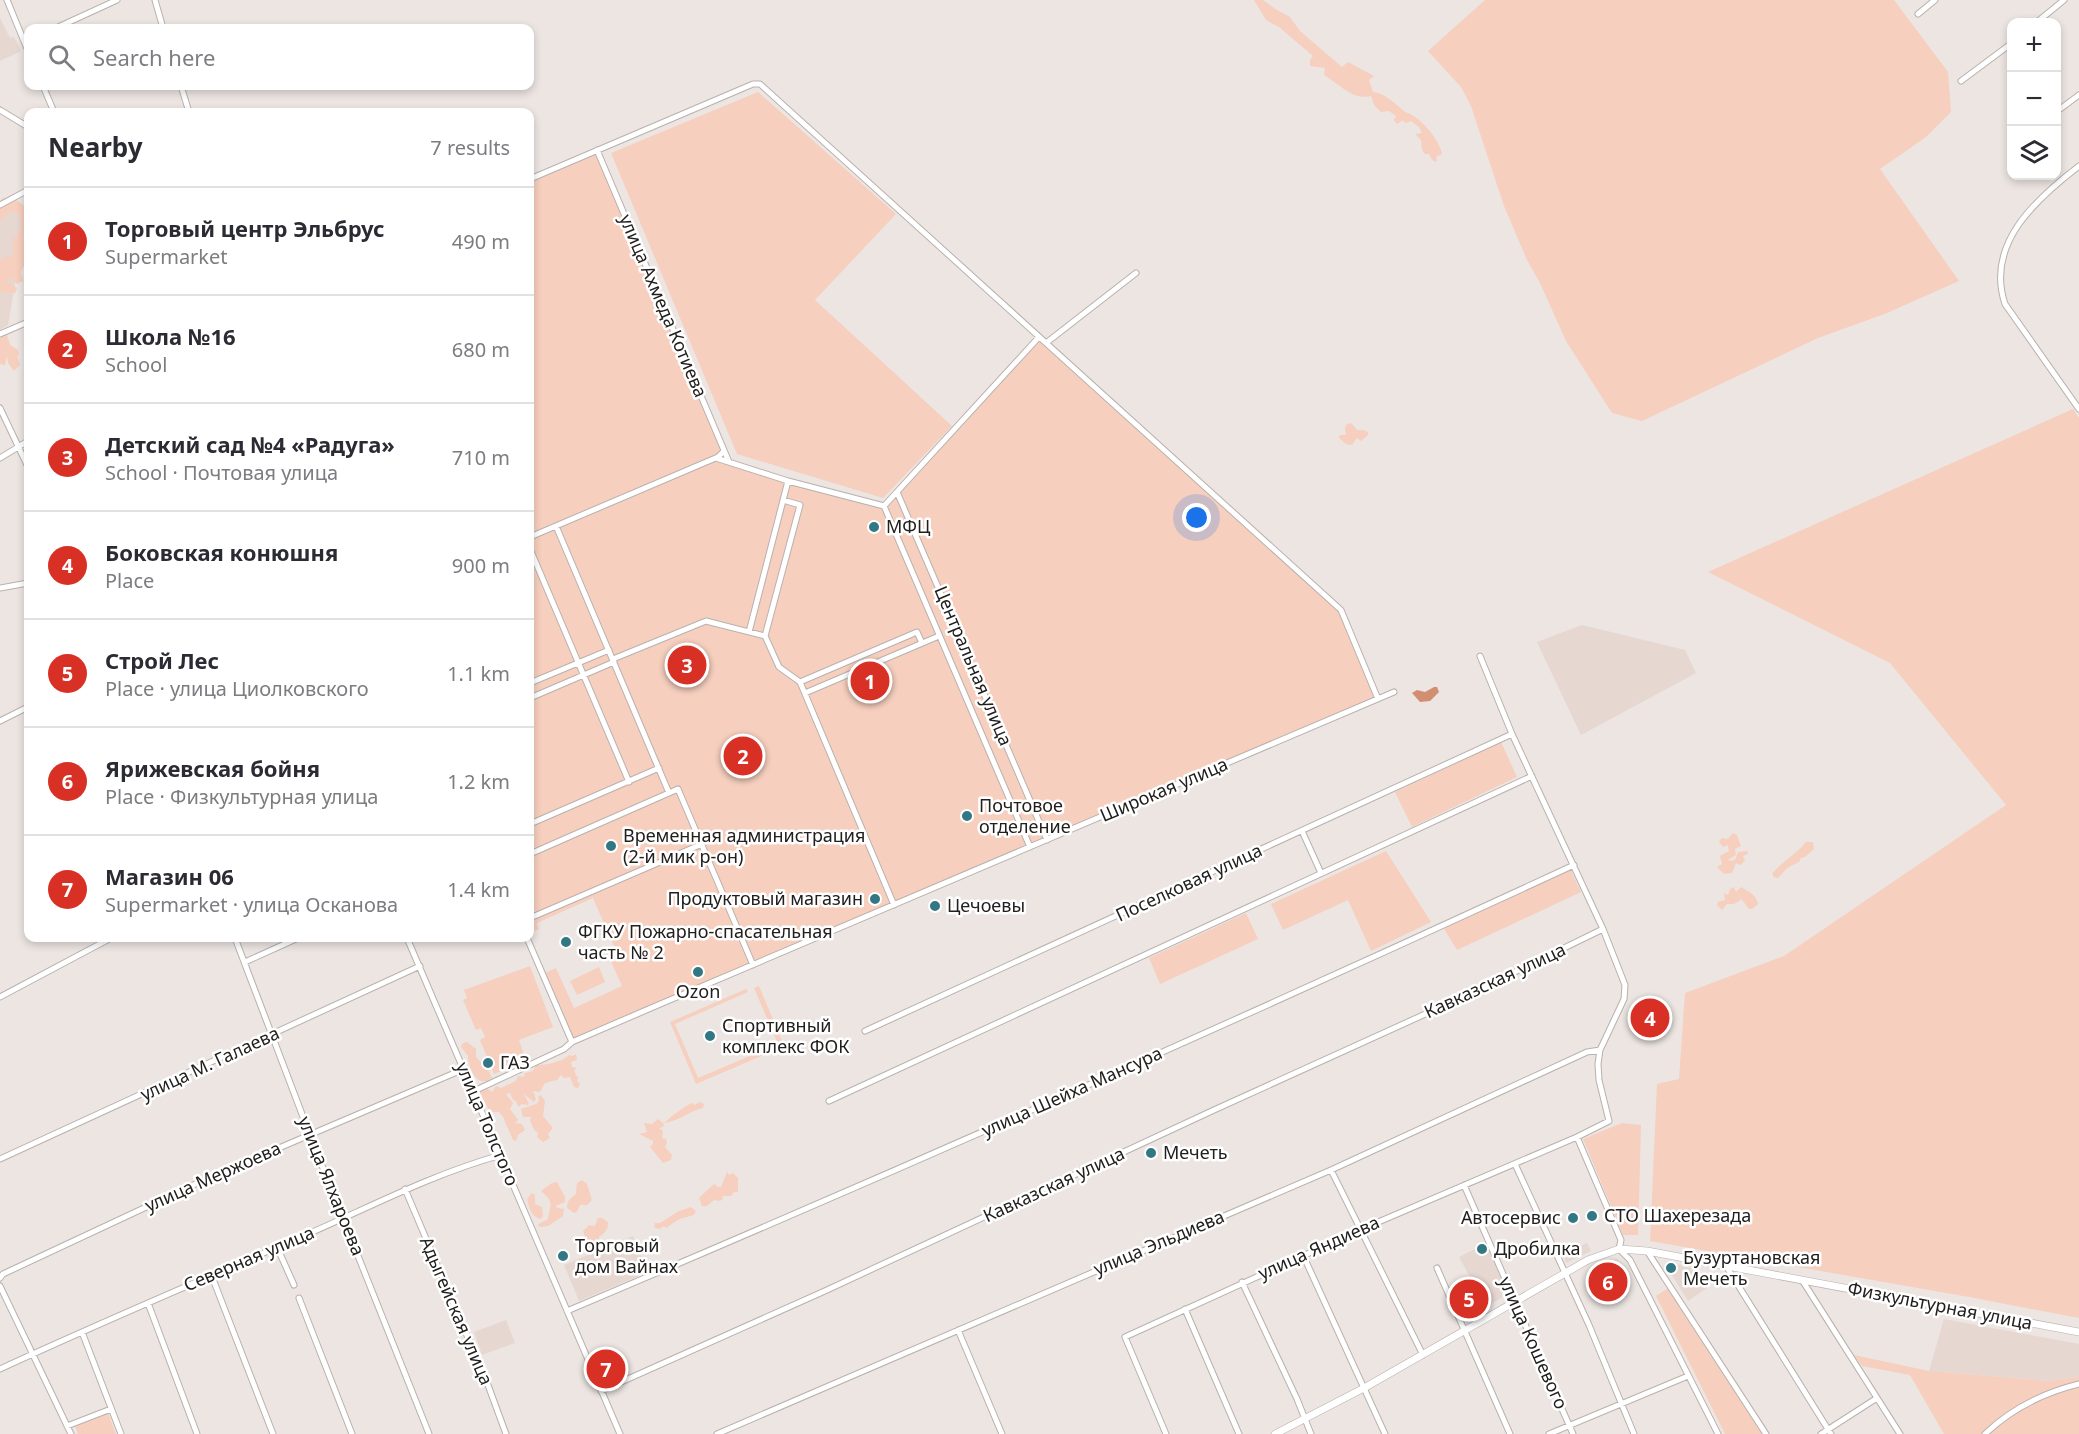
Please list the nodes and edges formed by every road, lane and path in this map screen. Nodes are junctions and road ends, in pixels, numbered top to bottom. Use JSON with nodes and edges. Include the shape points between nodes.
{"nodes":[{"id":1,"x":7,"y":0,"type":"edge"},
{"id":2,"x":117,"y":0,"type":"edge"},
{"id":3,"x":154,"y":0,"type":"edge"},
{"id":4,"x":1935,"y":0,"type":"edge"},
{"id":5,"x":2064,"y":0,"type":"edge"},
{"id":6,"x":1918,"y":14,"type":"dead end"},
{"id":7,"x":2042,"y":18,"type":"edge"},
{"id":8,"x":65,"y":24,"type":"edge"},
{"id":9,"x":163,"y":24,"type":"edge"},
{"id":10,"x":24,"y":36,"type":"edge"},
{"id":11,"x":2007,"y":47,"type":"edge"},
{"id":12,"x":1961,"y":81,"type":"dead end"},
{"id":13,"x":45,"y":90,"type":"edge"},
{"id":14,"x":182,"y":90,"type":"edge"},
{"id":15,"x":2079,"y":95,"type":"edge"},
{"id":16,"x":52,"y":108,"type":"edge"},
{"id":17,"x":188,"y":108,"type":"edge"},
{"id":18,"x":2061,"y":108,"type":"edge"},
{"id":19,"x":0,"y":110,"type":"edge"},
{"id":20,"x":24,"y":125,"type":"edge"},
{"id":21,"x":597,"y":150,"type":"junction"},
{"id":22,"x":2079,"y":166,"type":"edge"},
{"id":23,"x":534,"y":177,"type":"edge"},
{"id":24,"x":24,"y":192,"type":"edge"},
{"id":25,"x":0,"y":205,"type":"edge"},
{"id":26,"x":1136,"y":273,"type":"dead end"},
{"id":27,"x":24,"y":324,"type":"edge"},
{"id":28,"x":0,"y":334,"type":"edge"},
{"id":29,"x":1039,"y":337,"type":"junction"},
{"id":30,"x":1046,"y":343,"type":"junction"},
{"id":31,"x":0,"y":408,"type":"edge"},
{"id":32,"x":2079,"y":409,"type":"edge"},
{"id":33,"x":24,"y":443,"type":"edge"},
{"id":34,"x":19,"y":446,"type":"junction"},
{"id":35,"x":724,"y":451,"type":"junction"},
{"id":36,"x":0,"y":458,"type":"edge"},
{"id":37,"x":24,"y":458,"type":"edge"},
{"id":38,"x":716,"y":458,"type":"junction"},
{"id":39,"x":729,"y":462,"type":"junction"},
{"id":40,"x":788,"y":481,"type":"junction"},
{"id":41,"x":897,"y":492,"type":"junction"},
{"id":42,"x":783,"y":500,"type":"junction"},
{"id":43,"x":884,"y":506,"type":"junction"},
{"id":44,"x":556,"y":526,"type":"junction"},
{"id":45,"x":534,"y":535,"type":"edge"},
{"id":46,"x":534,"y":558,"type":"edge"},
{"id":47,"x":24,"y":584,"type":"edge"},
{"id":48,"x":0,"y":588,"type":"edge"},
{"id":49,"x":749,"y":632,"type":"junction"},
{"id":50,"x":765,"y":636,"type":"junction"},
{"id":51,"x":939,"y":636,"type":"junction"},
{"id":52,"x":922,"y":643,"type":"junction"},
{"id":53,"x":609,"y":650,"type":"junction"},
{"id":54,"x":1480,"y":656,"type":"dead end"},
{"id":55,"x":613,"y":661,"type":"junction"},
{"id":56,"x":579,"y":663,"type":"junction"},
{"id":57,"x":584,"y":675,"type":"junction"},
{"id":58,"x":534,"y":681,"type":"edge"},
{"id":59,"x":800,"y":682,"type":"junction"},
{"id":60,"x":1395,"y":692,"type":"dead end"},
{"id":61,"x":805,"y":693,"type":"junction"},
{"id":62,"x":534,"y":696,"type":"edge"},
{"id":63,"x":1378,"y":699,"type":"junction"},
{"id":64,"x":24,"y":709,"type":"edge"},
{"id":65,"x":0,"y":721,"type":"edge"},
{"id":66,"x":1512,"y":734,"type":"junction"},
{"id":67,"x":659,"y":768,"type":"junction"},
{"id":68,"x":1532,"y":776,"type":"junction"},
{"id":69,"x":629,"y":782,"type":"junction"},
{"id":70,"x":669,"y":793,"type":"junction"},
{"id":71,"x":534,"y":822,"type":"edge"},
{"id":72,"x":1302,"y":831,"type":"junction"},
{"id":73,"x":1047,"y":840,"type":"junction"},
{"id":74,"x":702,"y":844,"type":"junction"},
{"id":75,"x":1030,"y":847,"type":"junction"},
{"id":76,"x":534,"y":852,"type":"edge"},
{"id":77,"x":1574,"y":865,"type":"junction"},
{"id":78,"x":1321,"y":873,"type":"junction"},
{"id":79,"x":894,"y":905,"type":"junction"},
{"id":80,"x":534,"y":916,"type":"edge"},
{"id":81,"x":1602,"y":929,"type":"junction"},
{"id":82,"x":103,"y":942,"type":"edge"},
{"id":83,"x":238,"y":942,"type":"edge"},
{"id":84,"x":289,"y":942,"type":"edge"},
{"id":85,"x":409,"y":942,"type":"edge"},
{"id":86,"x":529,"y":942,"type":"edge"},
{"id":87,"x":245,"y":962,"type":"junction"},
{"id":88,"x":753,"y":965,"type":"junction"},
{"id":89,"x":420,"y":966,"type":"junction"},
{"id":90,"x":0,"y":997,"type":"edge"},
{"id":91,"x":865,"y":1031,"type":"dead end"},
{"id":92,"x":273,"y":1035,"type":"junction"},
{"id":93,"x":572,"y":1042,"type":"junction"},
{"id":94,"x":1600,"y":1050,"type":"junction"},
{"id":95,"x":464,"y":1069,"type":"junction"},
{"id":96,"x":474,"y":1091,"type":"junction"},
{"id":97,"x":829,"y":1101,"type":"dead end"},
{"id":98,"x":310,"y":1134,"type":"junction"},
{"id":99,"x":1576,"y":1137,"type":"junction"},
{"id":100,"x":501,"y":1155,"type":"junction"},
{"id":101,"x":0,"y":1160,"type":"edge"},
{"id":102,"x":1515,"y":1164,"type":"junction"},
{"id":103,"x":1331,"y":1170,"type":"junction"},
{"id":104,"x":1464,"y":1185,"type":"junction"},
{"id":105,"x":405,"y":1189,"type":"junction"},
{"id":106,"x":344,"y":1218,"type":"junction"},
{"id":107,"x":1362,"y":1229,"type":"junction"},
{"id":108,"x":277,"y":1247,"type":"junction"},
{"id":109,"x":1619,"y":1249,"type":"junction"},
{"id":110,"x":1647,"y":1251,"type":"junction"},
{"id":111,"x":1304,"y":1255,"type":"junction"},
{"id":112,"x":1726,"y":1266,"type":"junction"},
{"id":113,"x":1437,"y":1268,"type":"dead end"},
{"id":114,"x":1564,"y":1272,"type":"junction"},
{"id":115,"x":212,"y":1274,"type":"junction"},
{"id":116,"x":0,"y":1278,"type":"edge"},
{"id":117,"x":1802,"y":1280,"type":"junction"},
{"id":118,"x":1242,"y":1282,"type":"junction"},
{"id":119,"x":294,"y":1285,"type":"dead end"},
{"id":120,"x":0,"y":1286,"type":"edge"},
{"id":121,"x":299,"y":1298,"type":"dead end"},
{"id":122,"x":1515,"y":1301,"type":"junction"},
{"id":123,"x":148,"y":1303,"type":"junction"},
{"id":124,"x":1185,"y":1309,"type":"junction"},
{"id":125,"x":567,"y":1311,"type":"junction"},
{"id":126,"x":958,"y":1330,"type":"junction"},
{"id":127,"x":1464,"y":1330,"type":"junction"},
{"id":128,"x":82,"y":1332,"type":"junction"},
{"id":129,"x":2079,"y":1332,"type":"edge"},
{"id":130,"x":33,"y":1354,"type":"junction"},
{"id":131,"x":1423,"y":1355,"type":"junction"},
{"id":132,"x":0,"y":1369,"type":"edge"},
{"id":133,"x":1688,"y":1376,"type":"junction"},
{"id":134,"x":2079,"y":1384,"type":"edge"},
{"id":135,"x":1364,"y":1388,"type":"junction"},
{"id":136,"x":601,"y":1391,"type":"junction"},
{"id":137,"x":1877,"y":1398,"type":"junction"},
{"id":138,"x":1621,"y":1404,"type":"junction"},
{"id":139,"x":111,"y":1409,"type":"junction"},
{"id":140,"x":1304,"y":1419,"type":"junction"},
{"id":141,"x":1569,"y":1425,"type":"junction"},
{"id":142,"x":67,"y":1426,"type":"junction"},
{"id":143,"x":1830,"y":1432,"type":"edge"},
{"id":144,"x":71,"y":1434,"type":"edge"},
{"id":145,"x":121,"y":1434,"type":"edge"},
{"id":146,"x":197,"y":1434,"type":"edge"},
{"id":147,"x":273,"y":1434,"type":"edge"},
{"id":148,"x":352,"y":1434,"type":"edge"},
{"id":149,"x":429,"y":1434,"type":"edge"},
{"id":150,"x":506,"y":1434,"type":"edge"},
{"id":151,"x":620,"y":1434,"type":"edge"},
{"id":152,"x":717,"y":1434,"type":"edge"},
{"id":153,"x":1002,"y":1434,"type":"edge"},
{"id":154,"x":1166,"y":1434,"type":"edge"},
{"id":155,"x":1239,"y":1434,"type":"edge"},
{"id":156,"x":1275,"y":1434,"type":"edge"},
{"id":157,"x":1311,"y":1434,"type":"edge"},
{"id":158,"x":1384,"y":1434,"type":"edge"},
{"id":159,"x":1510,"y":1434,"type":"edge"},
{"id":160,"x":1549,"y":1434,"type":"edge"},
{"id":161,"x":1573,"y":1434,"type":"edge"},
{"id":162,"x":1634,"y":1434,"type":"edge"},
{"id":163,"x":1718,"y":1434,"type":"edge"},
{"id":164,"x":1766,"y":1434,"type":"edge"},
{"id":165,"x":1821,"y":1434,"type":"edge"},
{"id":166,"x":1900,"y":1434,"type":"edge"},
{"id":167,"x":1985,"y":1434,"type":"edge"}],
"edges":[{"from":1,"to":10,"type":"street"},
{"from":2,"to":8,"type":"street"},
{"from":3,"to":9,"type":"street"},
{"from":4,"to":6,"type":"street"},
{"from":5,"to":7,"type":"street"},
{"from":11,"to":12,"type":"street"},
{"from":13,"to":16,"type":"street"},
{"from":14,"to":17,"type":"street"},
{"from":15,"to":18,"type":"street"},
{"from":19,"to":20,"type":"street"},
{"from":21,"to":23,"type":"street"},
{"from":21,"to":29,"type":"street","via":[[760,84]]},
{"from":21,"to":35,"type":"street","name":"улица Ахмеда Котиева"},
{"from":22,"to":32,"type":"street","via":[[2022,218],[2001,262],[2000,277],[2005,304]]},
{"from":24,"to":25,"type":"street"},
{"from":26,"to":30,"type":"street"},
{"from":27,"to":28,"type":"street"},
{"from":29,"to":30,"type":"street"},
{"from":29,"to":41,"type":"street"},
{"from":30,"to":63,"type":"street","via":[[1341,610]]},
{"from":31,"to":34,"type":"street"},
{"from":33,"to":34,"type":"street"},
{"from":34,"to":36,"type":"street"},
{"from":34,"to":37,"type":"street"},
{"from":35,"to":38,"type":"street"},
{"from":35,"to":39,"type":"street","name":"улица Ахмеда Котиева"},
{"from":38,"to":39,"type":"street"},
{"from":38,"to":44,"type":"street"},
{"from":39,"to":40,"type":"street"},
{"from":40,"to":42,"type":"street"},
{"from":40,"to":43,"type":"street"},
{"from":41,"to":43,"type":"street"},
{"from":41,"to":73,"type":"street","name":"Центральная улица"},
{"from":42,"to":49,"type":"street"},
{"from":42,"to":50,"type":"street","via":[[800,505]]},
{"from":43,"to":51,"type":"street","name":"Центральная улица"},
{"from":44,"to":45,"type":"street"},
{"from":44,"to":53,"type":"street"},
{"from":46,"to":56,"type":"street"},
{"from":47,"to":48,"type":"street"},
{"from":49,"to":50,"type":"street"},
{"from":49,"to":55,"type":"street","via":[[706,621]]},
{"from":50,"to":59,"type":"street","via":[[779,667]]},
{"from":51,"to":52,"type":"street"},
{"from":51,"to":75,"type":"street","name":"Центральная улица"},
{"from":52,"to":59,"type":"street","via":[[917,632]]},
{"from":52,"to":61,"type":"street"},
{"from":53,"to":55,"type":"street"},
{"from":53,"to":56,"type":"street"},
{"from":54,"to":66,"type":"street"},
{"from":55,"to":57,"type":"street"},
{"from":55,"to":67,"type":"street"},
{"from":56,"to":57,"type":"street"},
{"from":56,"to":58,"type":"street"},
{"from":57,"to":62,"type":"street"},
{"from":57,"to":69,"type":"street"},
{"from":59,"to":61,"type":"street"},
{"from":60,"to":63,"type":"street","name":"Широкая улица"},
{"from":61,"to":79,"type":"street"},
{"from":63,"to":73,"type":"street","name":"Широкая улица"},
{"from":64,"to":65,"type":"street"},
{"from":66,"to":68,"type":"street"},
{"from":66,"to":72,"type":"street","name":"Поселковая улица"},
{"from":67,"to":69,"type":"street"},
{"from":67,"to":70,"type":"street"},
{"from":68,"to":77,"type":"street"},
{"from":68,"to":78,"type":"street"},
{"from":69,"to":71,"type":"street"},
{"from":70,"to":74,"type":"street","via":[[678,789]]},
{"from":70,"to":76,"type":"street"},
{"from":72,"to":78,"type":"street"},
{"from":72,"to":91,"type":"street","name":"Поселковая улица"},
{"from":73,"to":75,"type":"street","name":"Широкая улица"},
{"from":74,"to":80,"type":"street"},
{"from":74,"to":88,"type":"street"},
{"from":75,"to":79,"type":"street","name":"Широкая улица"},
{"from":77,"to":81,"type":"street"},
{"from":77,"to":125,"type":"street","name":"улица Шейха Мансура","via":[[978,1134]]},
{"from":78,"to":97,"type":"street"},
{"from":79,"to":88,"type":"street","name":"Широкая улица"},
{"from":81,"to":94,"type":"street","via":[[1625,992]]},
{"from":81,"to":136,"type":"street","name":"Кавказская улица","via":[[1476,991]]},
{"from":82,"to":90,"type":"street"},
{"from":83,"to":87,"type":"street","name":"улица Ялхароева"},
{"from":84,"to":87,"type":"street"},
{"from":85,"to":89,"type":"street","name":"улица Толстого"},
{"from":86,"to":93,"type":"street"},
{"from":87,"to":92,"type":"street","name":"улица Ялхароева"},
{"from":88,"to":93,"type":"street","name":"Широкая улица"},
{"from":89,"to":92,"type":"street","name":"улица М. Галаева"},
{"from":89,"to":95,"type":"street","name":"улица Толстого"},
{"from":92,"to":98,"type":"street","name":"улица Ялхароева"},
{"from":92,"to":101,"type":"street","name":"улица М. Галаева"},
{"from":93,"to":96,"type":"street","name":"Широкая улица"},
{"from":94,"to":99,"type":"street","name":"улица Яндиева","via":[[1599,1080],[1609,1121]]},
{"from":94,"to":103,"type":"street","name":"улица Эльдиева","via":[[1587,1052]]},
{"from":95,"to":96,"type":"street","name":"улица Толстого"},
{"from":95,"to":98,"type":"street","name":"улица Мержоева"},
{"from":96,"to":100,"type":"street","name":"улица Толстого"},
{"from":98,"to":106,"type":"street","name":"улица Ялхароева"},
{"from":98,"to":116,"type":"street","name":"улица Мержоева"},
{"from":99,"to":102,"type":"street","name":"улица Яндиева"},
{"from":99,"to":109,"type":"street","via":[[1620,1240]]},
{"from":100,"to":105,"type":"street","name":"Северная улица","via":[[459,1166]]},
{"from":100,"to":125,"type":"street","name":"улица Толстого"},
{"from":102,"to":104,"type":"street","name":"улица Яндиева"},
{"from":102,"to":114,"type":"street"},
{"from":103,"to":107,"type":"street"},
{"from":103,"to":126,"type":"street","name":"улица Эльдиева"},
{"from":104,"to":107,"type":"street","name":"улица Яндиева"},
{"from":104,"to":122,"type":"street","name":"улица Кошевого"},
{"from":105,"to":106,"type":"street","name":"Северная улица"},
{"from":105,"to":150,"type":"street","name":"Адыгейская улица"},
{"from":106,"to":108,"type":"street","name":"Северная улица"},
{"from":106,"to":149,"type":"street","name":"улица Ялхароева"},
{"from":107,"to":111,"type":"street","name":"улица Яндиева"},
{"from":107,"to":131,"type":"street"},
{"from":108,"to":115,"type":"street","name":"Северная улица"},
{"from":108,"to":119,"type":"street"},
{"from":109,"to":110,"type":"main road","name":"Физкультурная улица"},
{"from":109,"to":114,"type":"main road","name":"Физкультурная улица"},
{"from":109,"to":133,"type":"street","via":[[1630,1260]]},
{"from":110,"to":112,"type":"main road","name":"Физкультурная улица"},
{"from":110,"to":164,"type":"street"},
{"from":111,"to":118,"type":"street","name":"улица Яндиева"},
{"from":111,"to":135,"type":"street"},
{"from":112,"to":117,"type":"main road","name":"Физкультурная улица"},
{"from":112,"to":143,"type":"street"},
{"from":113,"to":127,"type":"street"},
{"from":114,"to":122,"type":"main road","name":"Физкультурная улица"},
{"from":114,"to":138,"type":"street"},
{"from":115,"to":123,"type":"street","name":"Северная улица"},
{"from":115,"to":147,"type":"street"},
{"from":117,"to":129,"type":"main road","name":"Физкультурная улица"},
{"from":117,"to":137,"type":"street"},
{"from":118,"to":124,"type":"street","name":"улица Яндиева"},
{"from":118,"to":140,"type":"street"},
{"from":120,"to":130,"type":"street"},
{"from":121,"to":148,"type":"street"},
{"from":122,"to":127,"type":"main road","name":"Физкультурная улица"},
{"from":122,"to":141,"type":"street","name":"улица Кошевого"},
{"from":123,"to":128,"type":"street","name":"Северная улица"},
{"from":123,"to":146,"type":"street"},
{"from":124,"to":154,"type":"street","name":"улица Яндиева","via":[[1125,1336]]},
{"from":124,"to":155,"type":"street"},
{"from":125,"to":136,"type":"street","name":"улица Толстого"},
{"from":126,"to":152,"type":"street","name":"улица Эльдиева"},
{"from":126,"to":153,"type":"street"},
{"from":127,"to":131,"type":"main road","name":"Физкультурная улица"},
{"from":127,"to":159,"type":"street"},
{"from":128,"to":130,"type":"street","name":"Северная улица"},
{"from":128,"to":139,"type":"street"},
{"from":130,"to":132,"type":"street","name":"Северная улица"},
{"from":130,"to":142,"type":"street"},
{"from":131,"to":135,"type":"main road","name":"Физкультурная улица"},
{"from":133,"to":138,"type":"street"},
{"from":133,"to":163,"type":"street"},
{"from":134,"to":167,"type":"street","via":[[2013,1410]]},
{"from":135,"to":140,"type":"main road","name":"Физкультурная улица"},
{"from":135,"to":158,"type":"street"},
{"from":136,"to":151,"type":"street","name":"улица Толстого"},
{"from":137,"to":143,"type":"street"},
{"from":137,"to":166,"type":"street"},
{"from":138,"to":141,"type":"street"},
{"from":138,"to":162,"type":"street"},
{"from":139,"to":142,"type":"street"},
{"from":139,"to":145,"type":"street"},
{"from":140,"to":156,"type":"main road","name":"Физкультурная улица"},
{"from":140,"to":157,"type":"street"},
{"from":141,"to":160,"type":"street"},
{"from":141,"to":161,"type":"street","name":"улица Кошевого"},
{"from":142,"to":144,"type":"street"},
{"from":143,"to":165,"type":"street"}]}
